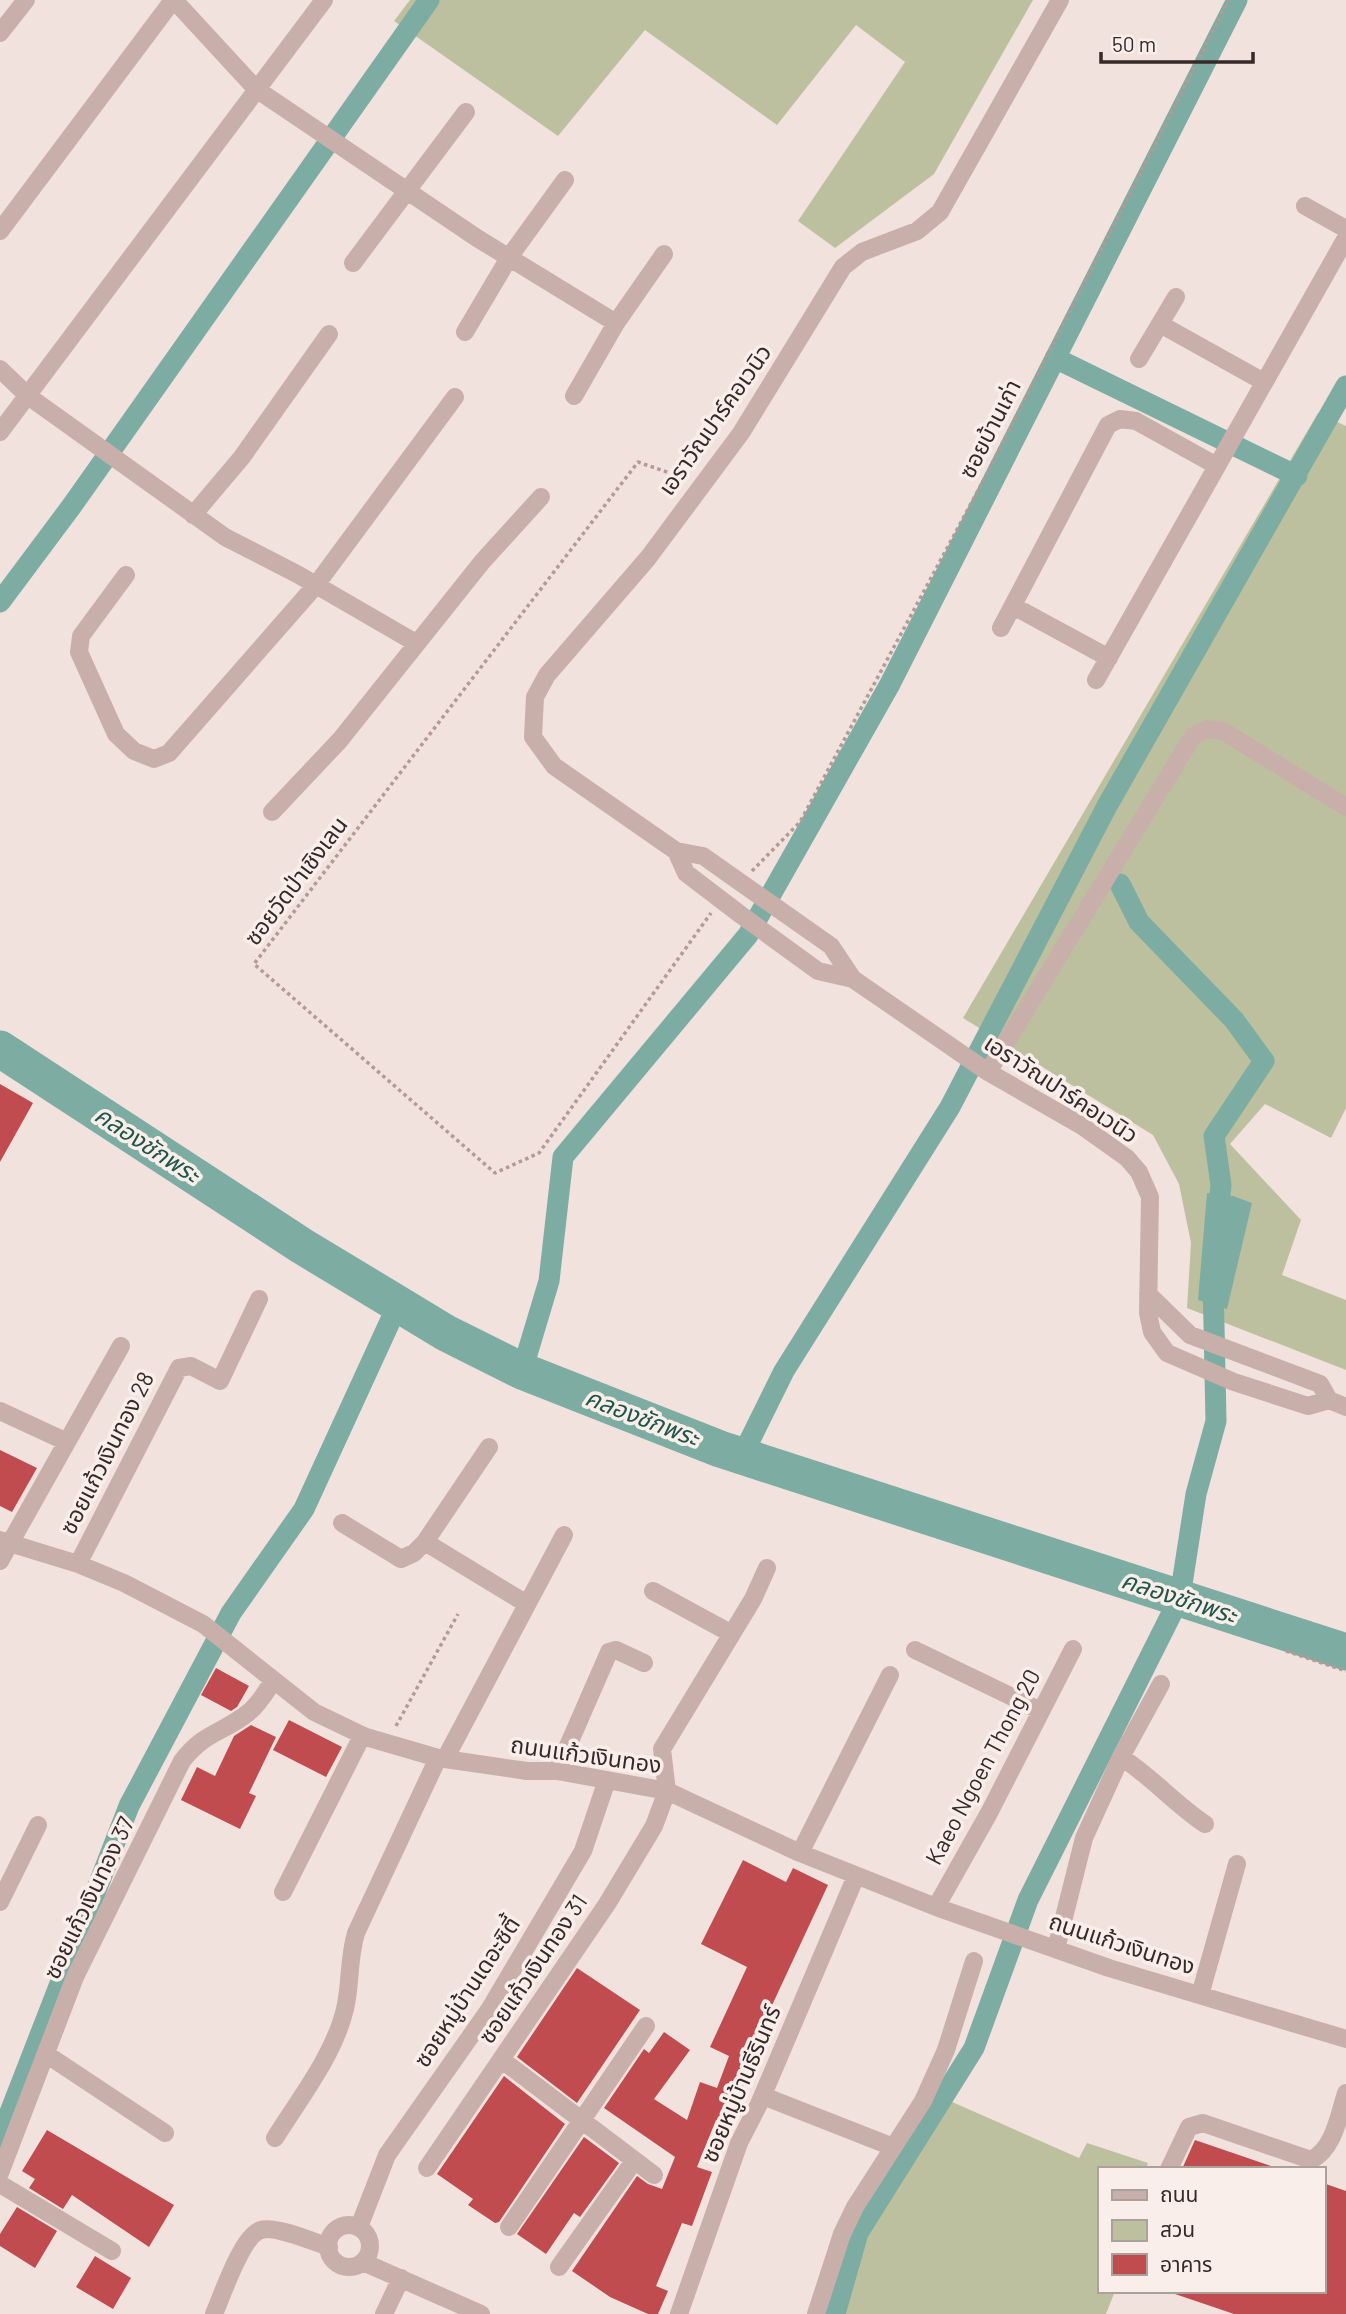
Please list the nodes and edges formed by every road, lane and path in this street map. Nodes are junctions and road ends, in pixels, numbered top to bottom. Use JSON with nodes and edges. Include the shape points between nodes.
{"nodes":[{"id":1,"x":26,"y":0,"type":"edge"},
{"id":2,"x":174,"y":0,"type":"edge"},
{"id":3,"x":324,"y":0,"type":"edge"},
{"id":4,"x":1060,"y":0,"type":"edge"},
{"id":5,"x":1229,"y":0,"type":"edge"},
{"id":6,"x":0,"y":33,"type":"edge"},
{"id":7,"x":256,"y":89,"type":"junction"},
{"id":8,"x":466,"y":112,"type":"dead end"},
{"id":9,"x":565,"y":180,"type":"dead end"},
{"id":10,"x":408,"y":193,"type":"junction"},
{"id":11,"x":1305,"y":206,"type":"dead end"},
{"id":12,"x":1346,"y":229,"type":"edge"},
{"id":13,"x":0,"y":231,"type":"edge"},
{"id":14,"x":1346,"y":238,"type":"edge"},
{"id":15,"x":664,"y":254,"type":"dead end"},
{"id":16,"x":510,"y":256,"type":"junction"},
{"id":17,"x":353,"y":263,"type":"dead end"},
{"id":18,"x":1176,"y":297,"type":"dead end"},
{"id":19,"x":616,"y":323,"type":"junction"},
{"id":20,"x":1160,"y":324,"type":"junction"},
{"id":21,"x":464,"y":332,"type":"dead end"},
{"id":22,"x":329,"y":334,"type":"dead end"},
{"id":23,"x":1139,"y":359,"type":"dead end"},
{"id":24,"x":0,"y":369,"type":"edge"},
{"id":25,"x":1264,"y":383,"type":"junction"},
{"id":26,"x":28,"y":396,"type":"junction"},
{"id":27,"x":574,"y":396,"type":"dead end"},
{"id":28,"x":455,"y":397,"type":"dead end"},
{"id":29,"x":0,"y":432,"type":"edge"},
{"id":30,"x":1226,"y":451,"type":"junction"},
{"id":31,"x":702,"y":484,"type":"junction"},
{"id":32,"x":541,"y":496,"type":"dead end"},
{"id":33,"x":193,"y":515,"type":"junction"},
{"id":34,"x":126,"y":575,"type":"dead end"},
{"id":35,"x":316,"y":585,"type":"junction"},
{"id":36,"x":1013,"y":606,"type":"junction"},
{"id":37,"x":1001,"y":628,"type":"dead end"},
{"id":38,"x":415,"y":643,"type":"junction"},
{"id":39,"x":1109,"y":658,"type":"junction"},
{"id":40,"x":1096,"y":680,"type":"dead end"},
{"id":41,"x":1346,"y":807,"type":"edge"},
{"id":42,"x":272,"y":812,"type":"dead end"},
{"id":43,"x":676,"y":851,"type":"junction"},
{"id":44,"x":763,"y":860,"type":"dead end"},
{"id":45,"x":699,"y":930,"type":"dead end"},
{"id":46,"x":853,"y":979,"type":"junction"},
{"id":47,"x":987,"y":1072,"type":"junction"},
{"id":48,"x":1148,"y":1294,"type":"junction"},
{"id":49,"x":258,"y":1299,"type":"dead end"},
{"id":50,"x":121,"y":1346,"type":"dead end"},
{"id":51,"x":1338,"y":1403,"type":"edge"},
{"id":52,"x":0,"y":1411,"type":"edge"},
{"id":53,"x":67,"y":1442,"type":"junction"},
{"id":54,"x":489,"y":1447,"type":"dead end"},
{"id":55,"x":342,"y":1523,"type":"dead end"},
{"id":56,"x":564,"y":1535,"type":"dead end"},
{"id":57,"x":5,"y":1541,"type":"edge"},
{"id":58,"x":425,"y":1542,"type":"junction"},
{"id":59,"x":0,"y":1561,"type":"edge"},
{"id":60,"x":78,"y":1564,"type":"junction"},
{"id":61,"x":766,"y":1568,"type":"dead end"},
{"id":62,"x":653,"y":1591,"type":"dead end"},
{"id":63,"x":527,"y":1604,"type":"junction"},
{"id":64,"x":458,"y":1614,"type":"dead end"},
{"id":65,"x":732,"y":1634,"type":"junction"},
{"id":66,"x":1073,"y":1649,"type":"dead end"},
{"id":67,"x":915,"y":1650,"type":"dead end"},
{"id":68,"x":1286,"y":1651,"type":"dead end"},
{"id":69,"x":644,"y":1663,"type":"dead end"},
{"id":70,"x":1346,"y":1671,"type":"edge"},
{"id":71,"x":890,"y":1675,"type":"dead end"},
{"id":72,"x":273,"y":1682,"type":"junction"},
{"id":73,"x":1161,"y":1684,"type":"dead end"},
{"id":74,"x":1041,"y":1711,"type":"junction"},
{"id":75,"x":362,"y":1736,"type":"junction"},
{"id":76,"x":387,"y":1743,"type":"junction"},
{"id":77,"x":1121,"y":1757,"type":"junction"},
{"id":78,"x":442,"y":1759,"type":"junction"},
{"id":79,"x":557,"y":1771,"type":"junction"},
{"id":80,"x":607,"y":1780,"type":"junction"},
{"id":81,"x":667,"y":1791,"type":"junction"},
{"id":82,"x":1205,"y":1824,"type":"dead end"},
{"id":83,"x":38,"y":1825,"type":"dead end"},
{"id":84,"x":800,"y":1853,"type":"junction"},
{"id":85,"x":1237,"y":1864,"type":"dead end"},
{"id":86,"x":856,"y":1876,"type":"junction"},
{"id":87,"x":284,"y":1892,"type":"dead end"},
{"id":88,"x":0,"y":1902,"type":"edge"},
{"id":89,"x":936,"y":1907,"type":"junction"},
{"id":90,"x":1047,"y":1946,"type":"junction"},
{"id":91,"x":974,"y":1961,"type":"dead end"},
{"id":92,"x":1200,"y":1995,"type":"junction"},
{"id":93,"x":646,"y":2026,"type":"dead end"},
{"id":94,"x":1346,"y":2039,"type":"edge"},
{"id":95,"x":46,"y":2054,"type":"junction"},
{"id":96,"x":502,"y":2060,"type":"junction"},
{"id":97,"x":1346,"y":2092,"type":"edge"},
{"id":98,"x":763,"y":2096,"type":"junction"},
{"id":99,"x":582,"y":2120,"type":"junction"},
{"id":100,"x":165,"y":2133,"type":"dead end"},
{"id":101,"x":275,"y":2138,"type":"dead end"},
{"id":102,"x":893,"y":2147,"type":"junction"},
{"id":103,"x":634,"y":2161,"type":"junction"},
{"id":104,"x":1170,"y":2167,"type":"edge"},
{"id":105,"x":427,"y":2168,"type":"dead end"},
{"id":106,"x":0,"y":2173,"type":"edge"},
{"id":107,"x":654,"y":2175,"type":"dead end"},
{"id":108,"x":0,"y":2184,"type":"edge"},
{"id":109,"x":359,"y":2227,"type":"junction"},
{"id":110,"x":509,"y":2227,"type":"dead end"},
{"id":111,"x":329,"y":2247,"type":"junction"},
{"id":112,"x":112,"y":2251,"type":"dead end"},
{"id":113,"x":363,"y":2262,"type":"junction"},
{"id":114,"x":559,"y":2267,"type":"dead end"},
{"id":115,"x":401,"y":2278,"type":"junction"},
{"id":116,"x":215,"y":2314,"type":"edge"},
{"id":117,"x":384,"y":2314,"type":"edge"},
{"id":118,"x":481,"y":2314,"type":"edge"},
{"id":119,"x":679,"y":2314,"type":"edge"},
{"id":120,"x":816,"y":2314,"type":"edge"}],
"edges":[{"from":1,"to":6,"type":"street"},
{"from":2,"to":7,"type":"street"},
{"from":2,"to":13,"type":"street"},
{"from":3,"to":7,"type":"street"},
{"from":4,"to":31,"type":"street","name":"เอราวัณปาร์คอเวนิว","via":[[940,212],[917,231],[862,252],[843,267],[741,433]]},
{"from":5,"to":44,"type":"path","name":"ซอยบ้านเก่า","via":[[982,483],[800,822]]},
{"from":7,"to":10,"type":"street"},
{"from":7,"to":26,"type":"street"},
{"from":8,"to":10,"type":"street"},
{"from":9,"to":16,"type":"street"},
{"from":10,"to":16,"type":"street"},
{"from":10,"to":17,"type":"street"},
{"from":11,"to":12,"type":"street"},
{"from":14,"to":25,"type":"street"},
{"from":15,"to":19,"type":"street"},
{"from":16,"to":19,"type":"street"},
{"from":16,"to":21,"type":"street"},
{"from":18,"to":20,"type":"street"},
{"from":19,"to":27,"type":"street"},
{"from":20,"to":23,"type":"street"},
{"from":20,"to":25,"type":"street"},
{"from":22,"to":33,"type":"street","via":[[242,457]]},
{"from":24,"to":26,"type":"street"},
{"from":25,"to":30,"type":"street"},
{"from":26,"to":29,"type":"street"},
{"from":26,"to":33,"type":"street"},
{"from":28,"to":35,"type":"street"},
{"from":30,"to":36,"type":"street","via":[[1136,421],[1120,419],[1108,425]]},
{"from":30,"to":39,"type":"street"},
{"from":31,"to":43,"type":"street","name":"เอราวัณปาร์คอเวนิว","via":[[648,558],[547,674],[532,716],[533,737],[554,766]]},
{"from":31,"to":45,"type":"path","name":"ซอยวัดป่าเชิงเลน","via":[[638,462],[254,964],[495,1174],[538,1153]]},
{"from":32,"to":38,"type":"street"},
{"from":33,"to":35,"type":"street"},
{"from":34,"to":35,"type":"street","via":[[81,636],[79,652],[116,734],[134,751],[154,759],[169,753]]},
{"from":35,"to":38,"type":"street"},
{"from":36,"to":37,"type":"street"},
{"from":36,"to":39,"type":"street"},
{"from":38,"to":42,"type":"street","via":[[340,740]]},
{"from":39,"to":40,"type":"street"},
{"from":41,"to":47,"type":"street","via":[[1223,731],[1207,729],[1193,736]]},
{"from":43,"to":46,"type":"street","name":"เอราวัณปาร์คอเวนิว","via":[[703,856],[831,946]]},
{"from":43,"to":46,"type":"street","name":"เอราวัณปาร์คอเวนิว","via":[[686,873],[818,971]]},
{"from":46,"to":47,"type":"street","name":"เอราวัณปาร์คอเวนิว"},
{"from":47,"to":48,"type":"street","name":"เอราวัณปาร์คอเวนิว","via":[[1082,1126],[1139,1172],[1150,1197]]},
{"from":48,"to":51,"type":"street","via":[[1190,1335],[1320,1384]]},
{"from":48,"to":51,"type":"street","name":"เอราวัณปาร์คอเวนิว","via":[[1152,1332],[1167,1353],[1300,1404]]},
{"from":49,"to":60,"type":"street","name":"ซอยแก้วเงินทอง 28","via":[[220,1381],[191,1366],[179,1368]]},
{"from":50,"to":53,"type":"street"},
{"from":52,"to":53,"type":"street"},
{"from":53,"to":57,"type":"street"},
{"from":54,"to":58,"type":"street"},
{"from":55,"to":58,"type":"street","via":[[401,1559]]},
{"from":56,"to":63,"type":"street"},
{"from":57,"to":59,"type":"street"},
{"from":57,"to":60,"type":"street","name":"ถนนแก้วเงินทอง"},
{"from":58,"to":63,"type":"street"},
{"from":60,"to":72,"type":"street","name":"ถนนแก้วเงินทอง","via":[[203,1624]]},
{"from":61,"to":65,"type":"street"},
{"from":62,"to":65,"type":"street"},
{"from":63,"to":78,"type":"street"},
{"from":64,"to":76,"type":"path"},
{"from":65,"to":81,"type":"street","via":[[662,1749]]},
{"from":66,"to":74,"type":"street","name":"Kaeo Ngoen Thong 20"},
{"from":67,"to":74,"type":"street"},
{"from":68,"to":70,"type":"path"},
{"from":69,"to":79,"type":"street","via":[[609,1651]]},
{"from":71,"to":84,"type":"street"},
{"from":72,"to":75,"type":"street","name":"ถนนแก้วเงินทอง","via":[[314,1713]]},
{"from":72,"to":95,"type":"street","name":"ซอยแก้วเงินทอง 37","via":[[248,1713],[194,1745],[182,1761],[75,1977]]},
{"from":73,"to":77,"type":"street"},
{"from":74,"to":89,"type":"street","name":"Kaeo Ngoen Thong 20"},
{"from":75,"to":76,"type":"street","name":"ถนนแก้วเงินทอง"},
{"from":75,"to":87,"type":"street"},
{"from":76,"to":78,"type":"street","name":"ถนนแก้วเงินทอง"},
{"from":77,"to":82,"type":"street","via":[[1152,1777]]},
{"from":77,"to":90,"type":"street","via":[[1084,1838]]},
{"from":78,"to":79,"type":"street","name":"ถนนแก้วเงินทอง"},
{"from":78,"to":101,"type":"street","via":[[356,1933],[345,2007],[335,2038]]},
{"from":79,"to":80,"type":"street","name":"ถนนแก้วเงินทอง"},
{"from":80,"to":81,"type":"street","name":"ถนนแก้วเงินทอง"},
{"from":80,"to":109,"type":"street","name":"ซอยหมู่บ้านเดอะซิตี้","via":[[583,1851],[489,2010],[387,2155]]},
{"from":81,"to":84,"type":"street","name":"ถนนแก้วเงินทอง"},
{"from":81,"to":96,"type":"street","name":"ซอยแก้วเงินทอง 31","via":[[654,1826]]},
{"from":83,"to":88,"type":"street"},
{"from":84,"to":86,"type":"street","name":"ถนนแก้วเงินทอง"},
{"from":85,"to":92,"type":"street"},
{"from":86,"to":89,"type":"street","name":"ถนนแก้วเงินทอง"},
{"from":86,"to":98,"type":"street","name":"ซอยหมู่บ้านธีรินทร์"},
{"from":89,"to":90,"type":"street","name":"ถนนแก้วเงินทอง"},
{"from":90,"to":92,"type":"street","name":"ถนนแก้วเงินทอง"},
{"from":91,"to":102,"type":"street","via":[[946,2050],[923,2101]]},
{"from":92,"to":94,"type":"street","name":"ถนนแก้วเงินทอง"},
{"from":93,"to":99,"type":"street"},
{"from":95,"to":100,"type":"street"},
{"from":95,"to":106,"type":"street","name":"ซอยแก้วเงินทอง 37"},
{"from":96,"to":99,"type":"street"},
{"from":96,"to":105,"type":"street","name":"ซอยแก้วเงินทอง 31"},
{"from":97,"to":104,"type":"street","via":[[1327,2144],[1321,2155],[1311,2160],[1203,2123],[1189,2127]]},
{"from":98,"to":102,"type":"street"},
{"from":98,"to":119,"type":"street","name":"ซอยหมู่บ้านธีรินทร์","via":[[739,2143]]},
{"from":99,"to":103,"type":"street"},
{"from":99,"to":110,"type":"street"},
{"from":102,"to":120,"type":"street","via":[[842,2234]]},
{"from":103,"to":107,"type":"street"},
{"from":103,"to":114,"type":"street"},
{"from":108,"to":112,"type":"street"},
{"from":109,"to":111,"type":"street","via":[[338,2228]]},
{"from":109,"to":113,"type":"street","via":[[370,2244]]},
{"from":111,"to":113,"type":"street","via":[[338,2263],[350,2267]]},
{"from":111,"to":116,"type":"street","via":[[261,2230],[250,2237],[241,2253]]},
{"from":113,"to":115,"type":"street"},
{"from":115,"to":117,"type":"street"},
{"from":115,"to":118,"type":"street"}]}
